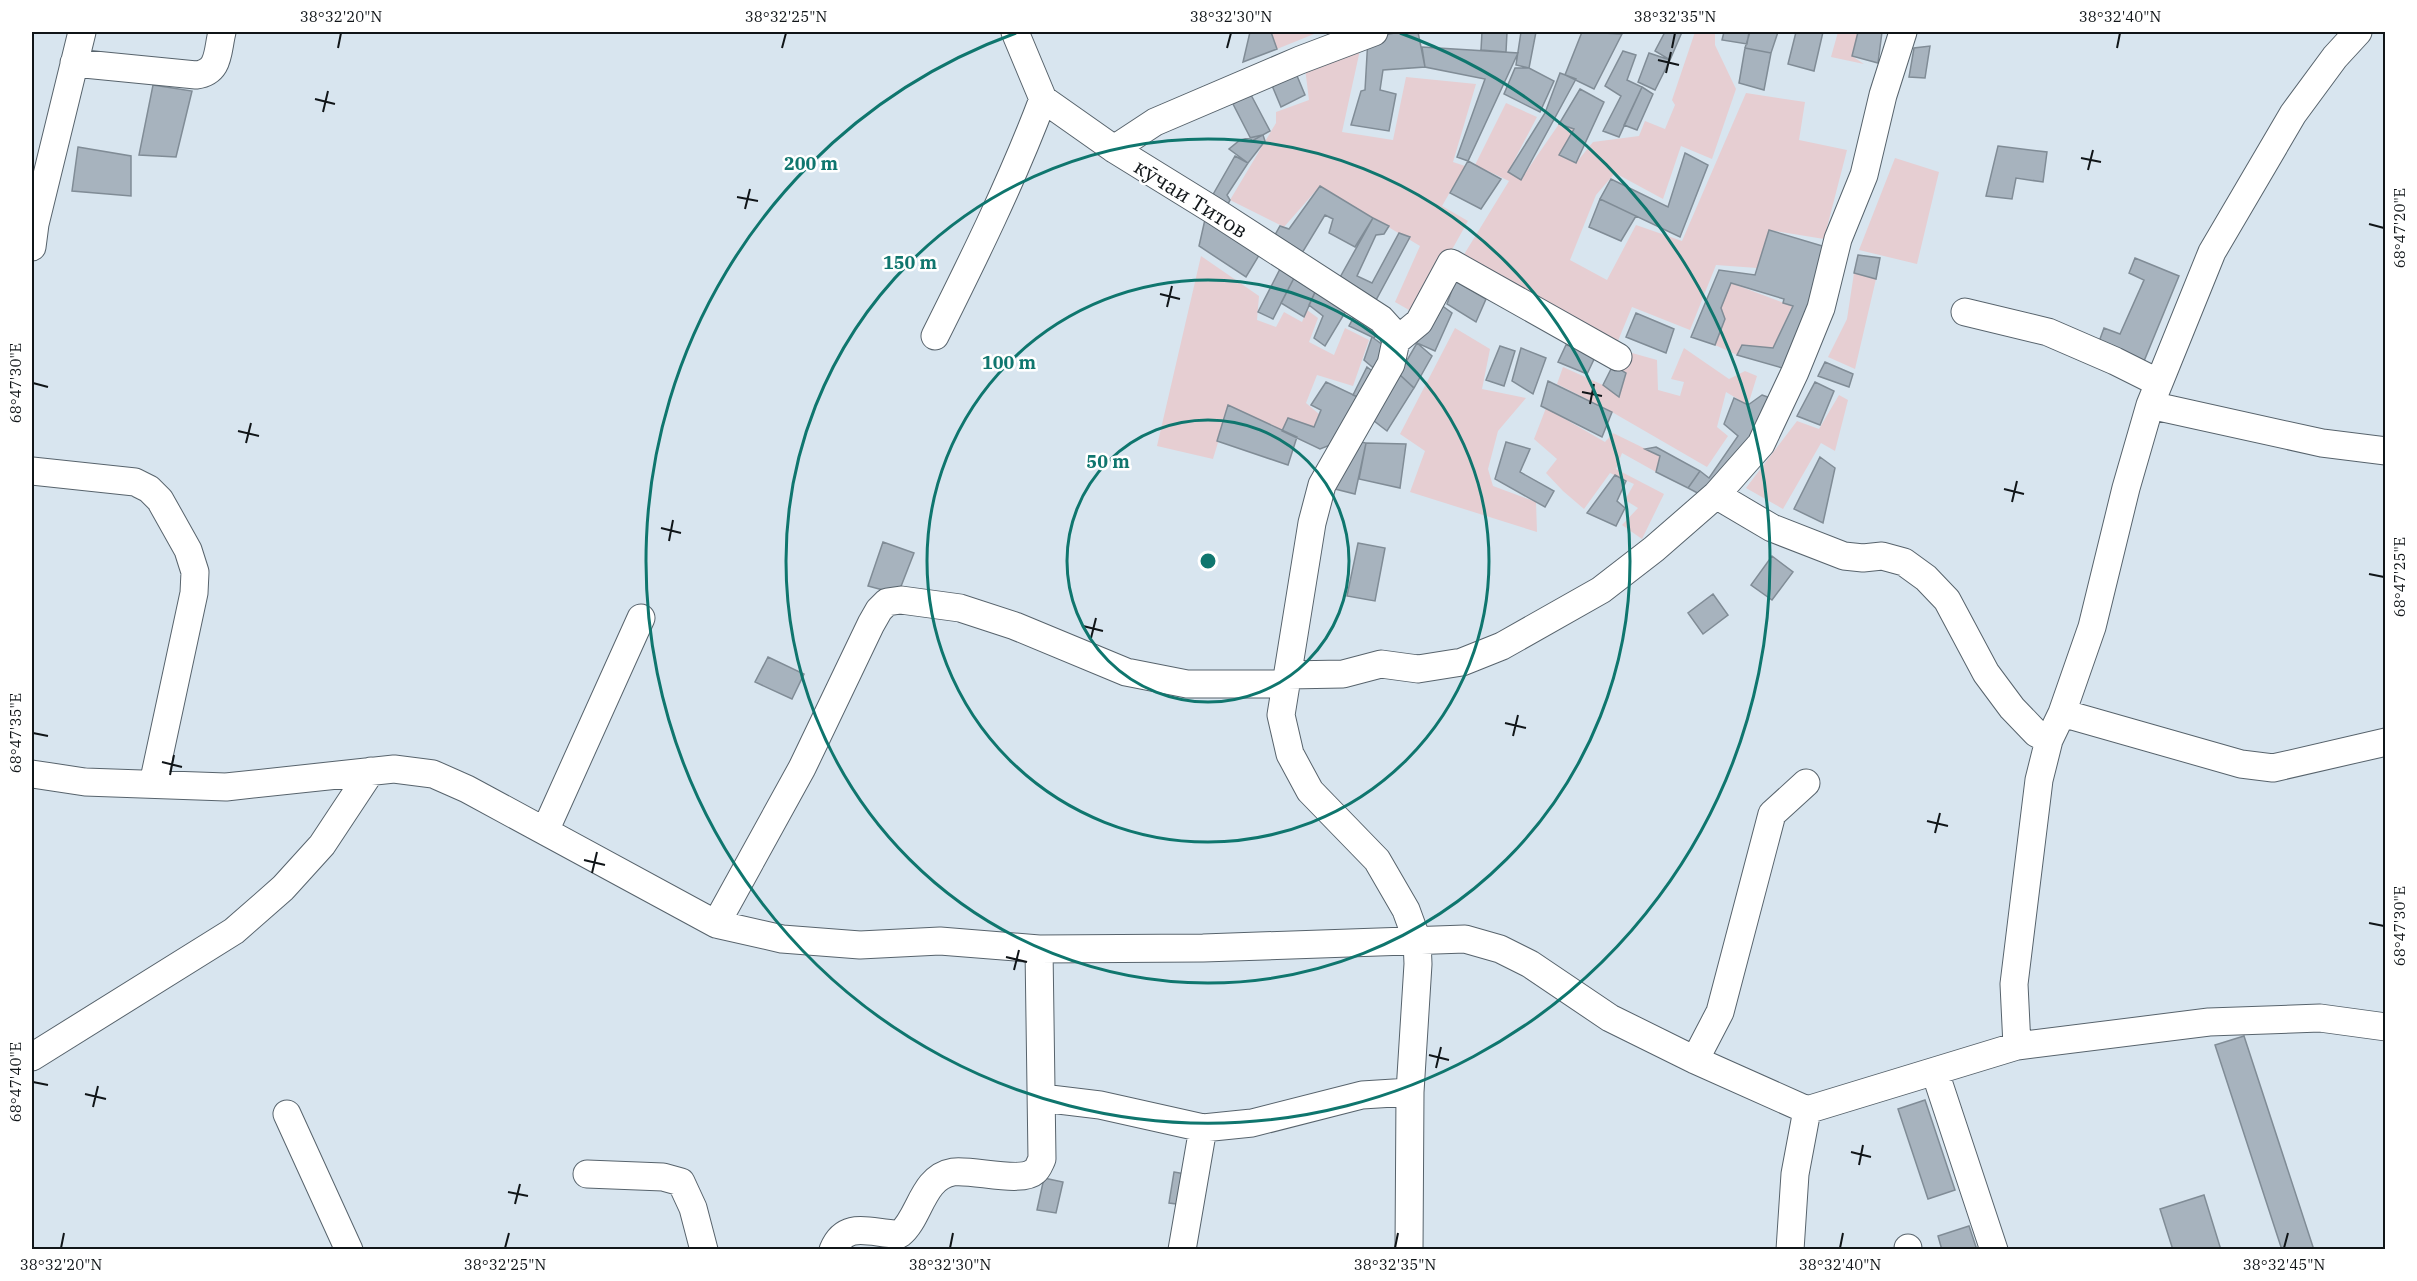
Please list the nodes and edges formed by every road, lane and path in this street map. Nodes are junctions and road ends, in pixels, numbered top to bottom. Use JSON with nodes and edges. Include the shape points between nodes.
{"nodes":[{"id":1,"x":81,"y":32,"type":"edge"},
{"id":2,"x":222,"y":32,"type":"edge"},
{"id":3,"x":1015,"y":32,"type":"edge"},
{"id":4,"x":1374,"y":32,"type":"edge"},
{"id":5,"x":1903,"y":32,"type":"edge"},
{"id":6,"x":2358,"y":32,"type":"edge"},
{"id":7,"x":74,"y":63,"type":"junction"},
{"id":8,"x":1043,"y":99,"type":"junction"},
{"id":9,"x":1114,"y":149,"type":"junction"},
{"id":10,"x":32,"y":247,"type":"edge"},
{"id":11,"x":1965,"y":312,"type":"dead end"},
{"id":12,"x":935,"y":336,"type":"dead end"},
{"id":13,"x":1396,"y":341,"type":"junction"},
{"id":14,"x":1618,"y":357,"type":"dead end"},
{"id":15,"x":2155,"y":394,"type":"junction"},
{"id":16,"x":2385,"y":451,"type":"edge"},
{"id":17,"x":32,"y":471,"type":"edge"},
{"id":18,"x":1716,"y":495,"type":"junction"},
{"id":19,"x":641,"y":618,"type":"dead end"},
{"id":20,"x":1287,"y":680,"type":"junction"},
{"id":21,"x":2062,"y":713,"type":"junction"},
{"id":22,"x":2049,"y":740,"type":"junction"},
{"id":23,"x":2385,"y":742,"type":"edge"},
{"id":24,"x":371,"y":771,"type":"junction"},
{"id":25,"x":32,"y":774,"type":"edge"},
{"id":26,"x":1806,"y":783,"type":"dead end"},
{"id":27,"x":153,"y":784,"type":"junction"},
{"id":28,"x":545,"y":831,"type":"junction"},
{"id":29,"x":716,"y":924,"type":"junction"},
{"id":30,"x":1417,"y":940,"type":"junction"},
{"id":31,"x":1040,"y":949,"type":"junction"},
{"id":32,"x":2385,"y":1027,"type":"edge"},
{"id":33,"x":2017,"y":1046,"type":"junction"},
{"id":34,"x":32,"y":1057,"type":"edge"},
{"id":35,"x":1695,"y":1060,"type":"junction"},
{"id":36,"x":1935,"y":1072,"type":"junction"},
{"id":37,"x":1410,"y":1092,"type":"junction"},
{"id":38,"x":1042,"y":1098,"type":"junction"},
{"id":39,"x":1807,"y":1110,"type":"junction"},
{"id":40,"x":287,"y":1114,"type":"dead end"},
{"id":41,"x":1203,"y":1128,"type":"junction"},
{"id":42,"x":587,"y":1174,"type":"dead end"},
{"id":43,"x":349,"y":1250,"type":"edge"},
{"id":44,"x":704,"y":1250,"type":"edge"},
{"id":45,"x":833,"y":1250,"type":"edge"},
{"id":46,"x":1182,"y":1250,"type":"edge"},
{"id":47,"x":1410,"y":1250,"type":"edge"},
{"id":48,"x":1790,"y":1250,"type":"edge"},
{"id":49,"x":1994,"y":1250,"type":"edge"}],
"edges":[{"from":1,"to":7,"type":"street"},
{"from":2,"to":7,"type":"street","via":[[215,64],[205,74]]},
{"from":3,"to":8,"type":"street"},
{"from":4,"to":9,"type":"street","via":[[1155,122]]},
{"from":5,"to":18,"type":"street","via":[[1864,175],[1838,239],[1821,309],[1761,444]]},
{"from":6,"to":15,"type":"street","via":[[2293,114],[2212,252]]},
{"from":7,"to":10,"type":"street"},
{"from":8,"to":9,"type":"street","name":"кӯчаи Титов"},
{"from":8,"to":12,"type":"street","via":[[993,220]]},
{"from":9,"to":13,"type":"street","name":"кӯчаи Титов","via":[[1381,320]]},
{"from":11,"to":15,"type":"street","via":[[2048,332],[2115,361]]},
{"from":13,"to":14,"type":"street","via":[[1419,322],[1451,263]]},
{"from":13,"to":20,"type":"street","via":[[1391,364],[1322,485],[1312,523]]},
{"from":15,"to":16,"type":"street","via":[[2322,443]]},
{"from":15,"to":21,"type":"street","via":[[2126,488],[2092,627]]},
{"from":17,"to":27,"type":"street","via":[[135,482],[149,489],[160,500],[188,550],[195,572],[194,593]]},
{"from":18,"to":20,"type":"street","via":[[1601,590],[1502,646],[1462,662],[1418,669],[1382,664],[1343,674]]},
{"from":18,"to":22,"type":"street","via":[[1772,528],[1844,556],[1882,556],[1904,562],[1926,578],[1947,600],[1992,681],[2036,733]]},
{"from":19,"to":28,"type":"street"},
{"from":20,"to":29,"type":"street","via":[[1187,684],[1126,672],[960,608],[901,600],[887,602],[871,624],[802,768]]},
{"from":20,"to":30,"type":"street","via":[[1281,715],[1290,754],[1310,790],[1377,860],[1406,910]]},
{"from":21,"to":22,"type":"street"},
{"from":21,"to":23,"type":"street","via":[[2241,764],[2273,768]]},
{"from":22,"to":33,"type":"street","via":[[2039,780],[2014,984]]},
{"from":24,"to":27,"type":"street","via":[[226,787]]},
{"from":24,"to":28,"type":"street","via":[[394,769],[433,774]]},
{"from":24,"to":34,"type":"street","via":[[322,845],[283,888],[234,931]]},
{"from":25,"to":27,"type":"street","via":[[85,782]]},
{"from":26,"to":35,"type":"street","via":[[1772,814],[1720,1012]]},
{"from":28,"to":29,"type":"street"},
{"from":29,"to":31,"type":"street","via":[[793,940],[860,945],[940,941]]},
{"from":30,"to":31,"type":"street"},
{"from":30,"to":35,"type":"street","via":[[1465,939],[1500,949],[1530,964],[1610,1018]]},
{"from":30,"to":37,"type":"street"},
{"from":31,"to":38,"type":"street"},
{"from":32,"to":33,"type":"street","via":[[2320,1018],[2209,1022]]},
{"from":33,"to":36,"type":"street"},
{"from":35,"to":39,"type":"street"},
{"from":36,"to":39,"type":"street"},
{"from":36,"to":49,"type":"street"},
{"from":37,"to":41,"type":"street","via":[[1362,1095],[1252,1123]]},
{"from":37,"to":47,"type":"street"},
{"from":38,"to":41,"type":"street","via":[[1100,1105]]},
{"from":38,"to":45,"type":"street","via":[[1042,1159],[1036,1171],[1025,1177],[950,1172],[924,1193],[907,1229],[900,1234],[856,1230],[845,1233]]},
{"from":39,"to":48,"type":"street","via":[[1795,1174]]},
{"from":40,"to":43,"type":"street"},
{"from":41,"to":46,"type":"street"},
{"from":42,"to":44,"type":"street","via":[[663,1177],[681,1182],[693,1208]]}]}
